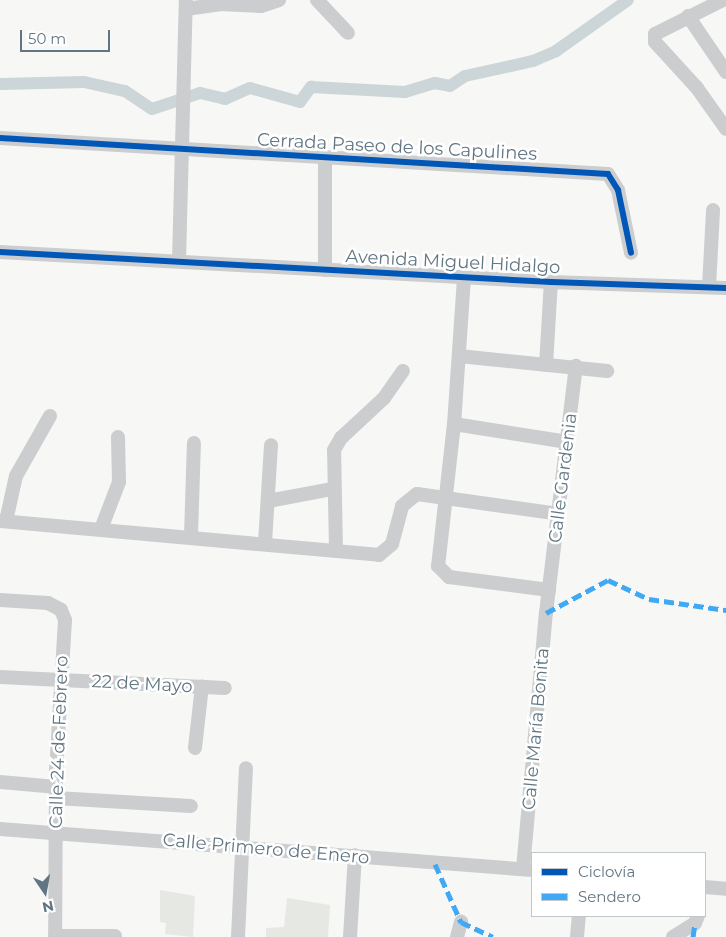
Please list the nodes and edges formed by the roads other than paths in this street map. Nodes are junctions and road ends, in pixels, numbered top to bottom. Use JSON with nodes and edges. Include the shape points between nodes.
{"nodes":[{"id":1,"x":279,"y":0,"type":"edge"},
{"id":2,"x":317,"y":0,"type":"edge"},
{"id":3,"x":723,"y":0,"type":"edge"},
{"id":4,"x":186,"y":4,"type":"edge"},
{"id":5,"x":688,"y":16,"type":"junction"},
{"id":6,"x":348,"y":33,"type":"dead end"},
{"id":7,"x":726,"y":72,"type":"edge"},
{"id":8,"x":726,"y":129,"type":"edge"},
{"id":9,"x":0,"y":138,"type":"edge"},
{"id":10,"x":184,"y":151,"type":"junction"},
{"id":11,"x":325,"y":158,"type":"junction"},
{"id":12,"x":713,"y":210,"type":"dead end"},
{"id":13,"x":0,"y":252,"type":"edge"},
{"id":14,"x":631,"y":253,"type":"dead end"},
{"id":15,"x":179,"y":262,"type":"junction"},
{"id":16,"x":325,"y":270,"type":"junction"},
{"id":17,"x":464,"y":278,"type":"junction"},
{"id":18,"x":551,"y":282,"type":"junction"},
{"id":19,"x":709,"y":287,"type":"junction"},
{"id":20,"x":726,"y":288,"type":"edge"},
{"id":21,"x":459,"y":356,"type":"junction"},
{"id":22,"x":546,"y":365,"type":"junction"},
{"id":23,"x":576,"y":366,"type":"junction"},
{"id":24,"x":403,"y":371,"type":"dead end"},
{"id":25,"x":607,"y":371,"type":"dead end"},
{"id":26,"x":50,"y":416,"type":"dead end"},
{"id":27,"x":454,"y":424,"type":"junction"},
{"id":28,"x":118,"y":437,"type":"dead end"},
{"id":29,"x":568,"y":442,"type":"junction"},
{"id":30,"x":194,"y":443,"type":"dead end"},
{"id":31,"x":270,"y":445,"type":"dead end"},
{"id":32,"x":333,"y":489,"type":"junction"},
{"id":33,"x":447,"y":500,"type":"junction"},
{"id":34,"x":268,"y":501,"type":"junction"},
{"id":35,"x":560,"y":514,"type":"junction"},
{"id":36,"x":3,"y":521,"type":"edge"},
{"id":37,"x":102,"y":529,"type":"junction"},
{"id":38,"x":191,"y":536,"type":"junction"},
{"id":39,"x":266,"y":543,"type":"junction"},
{"id":40,"x":336,"y":550,"type":"junction"},
{"id":41,"x":549,"y":590,"type":"junction"},
{"id":42,"x":0,"y":600,"type":"edge"},
{"id":43,"x":0,"y":677,"type":"edge"},
{"id":44,"x":60,"y":680,"type":"junction"},
{"id":45,"x":202,"y":686,"type":"junction"},
{"id":46,"x":225,"y":688,"type":"dead end"},
{"id":47,"x":195,"y":748,"type":"dead end"},
{"id":48,"x":246,"y":768,"type":"dead end"},
{"id":49,"x":0,"y":782,"type":"edge"},
{"id":50,"x":57,"y":793,"type":"junction"},
{"id":51,"x":191,"y":806,"type":"dead end"},
{"id":52,"x":0,"y":829,"type":"edge"},
{"id":53,"x":56,"y":832,"type":"junction"},
{"id":54,"x":241,"y":847,"type":"junction"},
{"id":55,"x":355,"y":855,"type":"junction"},
{"id":56,"x":528,"y":869,"type":"edge"},
{"id":57,"x":706,"y":887,"type":"edge"},
{"id":58,"x":726,"y":889,"type":"edge"},
{"id":59,"x":579,"y":917,"type":"edge"},
{"id":60,"x":698,"y":917,"type":"edge"},
{"id":61,"x":460,"y":922,"type":"dead end"},
{"id":62,"x":115,"y":936,"type":"edge"},
{"id":63,"x":55,"y":937,"type":"edge"},
{"id":64,"x":238,"y":937,"type":"edge"},
{"id":65,"x":350,"y":937,"type":"edge"},
{"id":66,"x":457,"y":937,"type":"edge"},
{"id":67,"x":577,"y":937,"type":"edge"},
{"id":68,"x":674,"y":937,"type":"edge"}],
"edges":[{"from":1,"to":4,"type":"street","via":[[260,6]]},
{"from":2,"to":6,"type":"street"},
{"from":3,"to":5,"type":"street"},
{"from":4,"to":10,"type":"street"},
{"from":5,"to":7,"type":"street"},
{"from":5,"to":8,"type":"street","via":[[655,34],[655,42],[697,88]]},
{"from":9,"to":10,"type":"street","name":"Cerrada Paseo de los Capulines"},
{"from":10,"to":11,"type":"street","name":"Cerrada Paseo de los Capulines"},
{"from":10,"to":15,"type":"street"},
{"from":11,"to":14,"type":"street","name":"Cerrada Paseo de los Capulines","via":[[608,174],[618,190]]},
{"from":11,"to":16,"type":"street"},
{"from":12,"to":19,"type":"street"},
{"from":13,"to":15,"type":"street","name":"Avenida Miguel Hidalgo"},
{"from":15,"to":16,"type":"street","name":"Avenida Miguel Hidalgo"},
{"from":16,"to":17,"type":"street","name":"Avenida Miguel Hidalgo"},
{"from":17,"to":18,"type":"street","name":"Avenida Miguel Hidalgo"},
{"from":17,"to":21,"type":"street"},
{"from":18,"to":19,"type":"street","name":"Avenida Miguel Hidalgo"},
{"from":18,"to":22,"type":"street"},
{"from":19,"to":20,"type":"street","name":"Avenida Miguel Hidalgo"},
{"from":21,"to":22,"type":"street"},
{"from":21,"to":27,"type":"street"},
{"from":22,"to":23,"type":"street"},
{"from":23,"to":25,"type":"street"},
{"from":23,"to":29,"type":"street","name":"Calle Gardenia"},
{"from":24,"to":32,"type":"street","via":[[384,398],[338,444]]},
{"from":26,"to":36,"type":"street","via":[[16,476]]},
{"from":27,"to":29,"type":"street"},
{"from":27,"to":33,"type":"street"},
{"from":28,"to":37,"type":"street","via":[[119,482]]},
{"from":29,"to":35,"type":"street","name":"Calle Gardenia"},
{"from":30,"to":38,"type":"street"},
{"from":31,"to":34,"type":"street"},
{"from":32,"to":34,"type":"street"},
{"from":32,"to":40,"type":"street"},
{"from":33,"to":35,"type":"street"},
{"from":33,"to":40,"type":"street","via":[[417,494],[409,498],[402,506],[392,544],[379,555]]},
{"from":33,"to":41,"type":"street","via":[[437,553],[438,566],[449,577]]},
{"from":34,"to":39,"type":"street"},
{"from":35,"to":41,"type":"street","name":"Calle Gardenia"},
{"from":36,"to":37,"type":"street"},
{"from":37,"to":38,"type":"street"},
{"from":38,"to":39,"type":"street"},
{"from":39,"to":40,"type":"street"},
{"from":41,"to":56,"type":"street","name":"Calle María Bonita"},
{"from":42,"to":44,"type":"street","name":"Calle 24 de Febrero","via":[[48,603],[61,610],[65,620]]},
{"from":43,"to":44,"type":"street","name":"22 de Mayo"},
{"from":44,"to":45,"type":"street","name":"22 de Mayo"},
{"from":44,"to":50,"type":"street","name":"Calle 24 de Febrero"},
{"from":45,"to":46,"type":"street","name":"22 de Mayo"},
{"from":45,"to":47,"type":"street"},
{"from":48,"to":54,"type":"street"},
{"from":49,"to":50,"type":"street"},
{"from":50,"to":51,"type":"street"},
{"from":50,"to":53,"type":"street","name":"Calle 24 de Febrero"},
{"from":52,"to":53,"type":"street","name":"Calle Primero de Enero"},
{"from":53,"to":54,"type":"street","name":"Calle Primero de Enero"},
{"from":53,"to":63,"type":"street","name":"Calle 24 de Febrero"},
{"from":54,"to":55,"type":"street","name":"Calle Primero de Enero"},
{"from":54,"to":64,"type":"street"},
{"from":55,"to":56,"type":"street","name":"Calle Primero de Enero"},
{"from":55,"to":65,"type":"street"},
{"from":57,"to":58,"type":"street"},
{"from":59,"to":67,"type":"street"},
{"from":60,"to":68,"type":"street","via":[[695,923]]},
{"from":61,"to":66,"type":"street"},
{"from":62,"to":63,"type":"street"}]}
